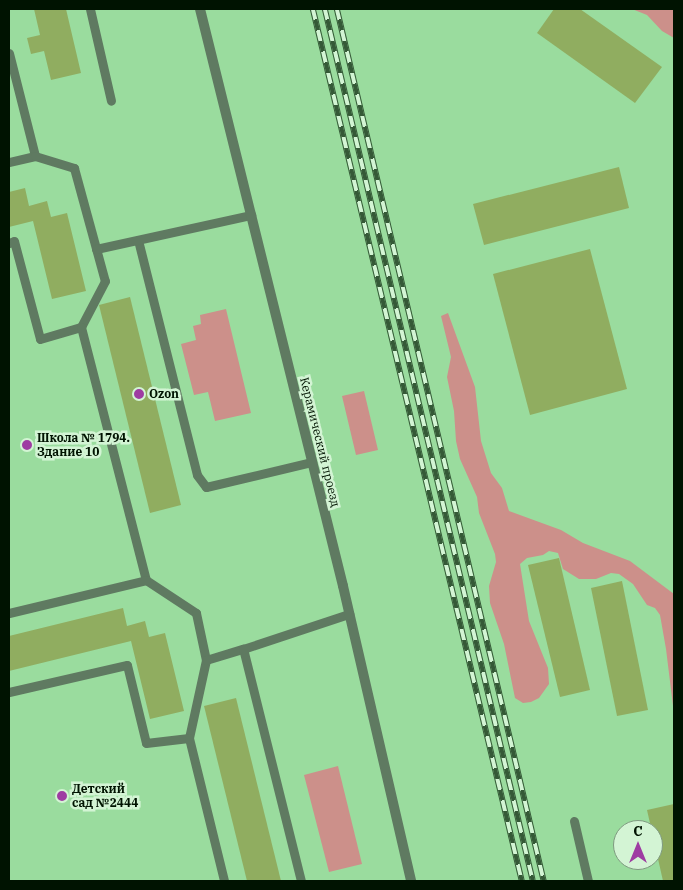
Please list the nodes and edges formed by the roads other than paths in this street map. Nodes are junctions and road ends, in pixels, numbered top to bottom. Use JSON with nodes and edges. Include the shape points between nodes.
{"nodes":[{"id":1,"x":90,"y":9,"type":"edge"},
{"id":2,"x":200,"y":9,"type":"edge"},
{"id":3,"x":9,"y":53,"type":"edge"},
{"id":4,"x":111,"y":101,"type":"dead end"},
{"id":5,"x":35,"y":156,"type":"junction"},
{"id":6,"x":9,"y":162,"type":"edge"},
{"id":7,"x":251,"y":215,"type":"junction"},
{"id":8,"x":138,"y":240,"type":"junction"},
{"id":9,"x":9,"y":243,"type":"edge"},
{"id":10,"x":96,"y":250,"type":"junction"},
{"id":11,"x":81,"y":327,"type":"junction"},
{"id":12,"x":312,"y":462,"type":"junction"},
{"id":13,"x":146,"y":580,"type":"junction"},
{"id":14,"x":9,"y":613,"type":"edge"},
{"id":15,"x":349,"y":614,"type":"junction"},
{"id":16,"x":243,"y":649,"type":"junction"},
{"id":17,"x":206,"y":660,"type":"junction"},
{"id":18,"x":9,"y":692,"type":"edge"},
{"id":19,"x":189,"y":738,"type":"junction"},
{"id":20,"x":574,"y":822,"type":"dead end"},
{"id":21,"x":224,"y":881,"type":"edge"},
{"id":22,"x":301,"y":881,"type":"edge"},
{"id":23,"x":411,"y":881,"type":"edge"},
{"id":24,"x":588,"y":881,"type":"edge"}],
"edges":[{"from":1,"to":4,"type":"lane"},
{"from":2,"to":7,"type":"street","name":"Керамический проезд"},
{"from":3,"to":5,"type":"lane"},
{"from":5,"to":6,"type":"lane"},
{"from":5,"to":10,"type":"lane","via":[[74,168]]},
{"from":7,"to":8,"type":"lane"},
{"from":7,"to":12,"type":"street","name":"Керамический проезд"},
{"from":8,"to":10,"type":"lane"},
{"from":8,"to":12,"type":"lane","via":[[197,475],[206,487]]},
{"from":9,"to":11,"type":"lane","via":[[14,242],[40,339]]},
{"from":10,"to":11,"type":"lane","via":[[104,282]]},
{"from":11,"to":13,"type":"lane"},
{"from":12,"to":15,"type":"street","name":"Керамический проезд"},
{"from":13,"to":14,"type":"lane"},
{"from":13,"to":17,"type":"lane","via":[[196,613]]},
{"from":15,"to":16,"type":"lane"},
{"from":15,"to":23,"type":"street","name":"Керамический проезд"},
{"from":16,"to":17,"type":"lane"},
{"from":16,"to":22,"type":"lane"},
{"from":17,"to":19,"type":"lane"},
{"from":18,"to":19,"type":"lane","via":[[127,665],[146,743]]},
{"from":19,"to":21,"type":"lane"},
{"from":20,"to":24,"type":"lane"}]}
